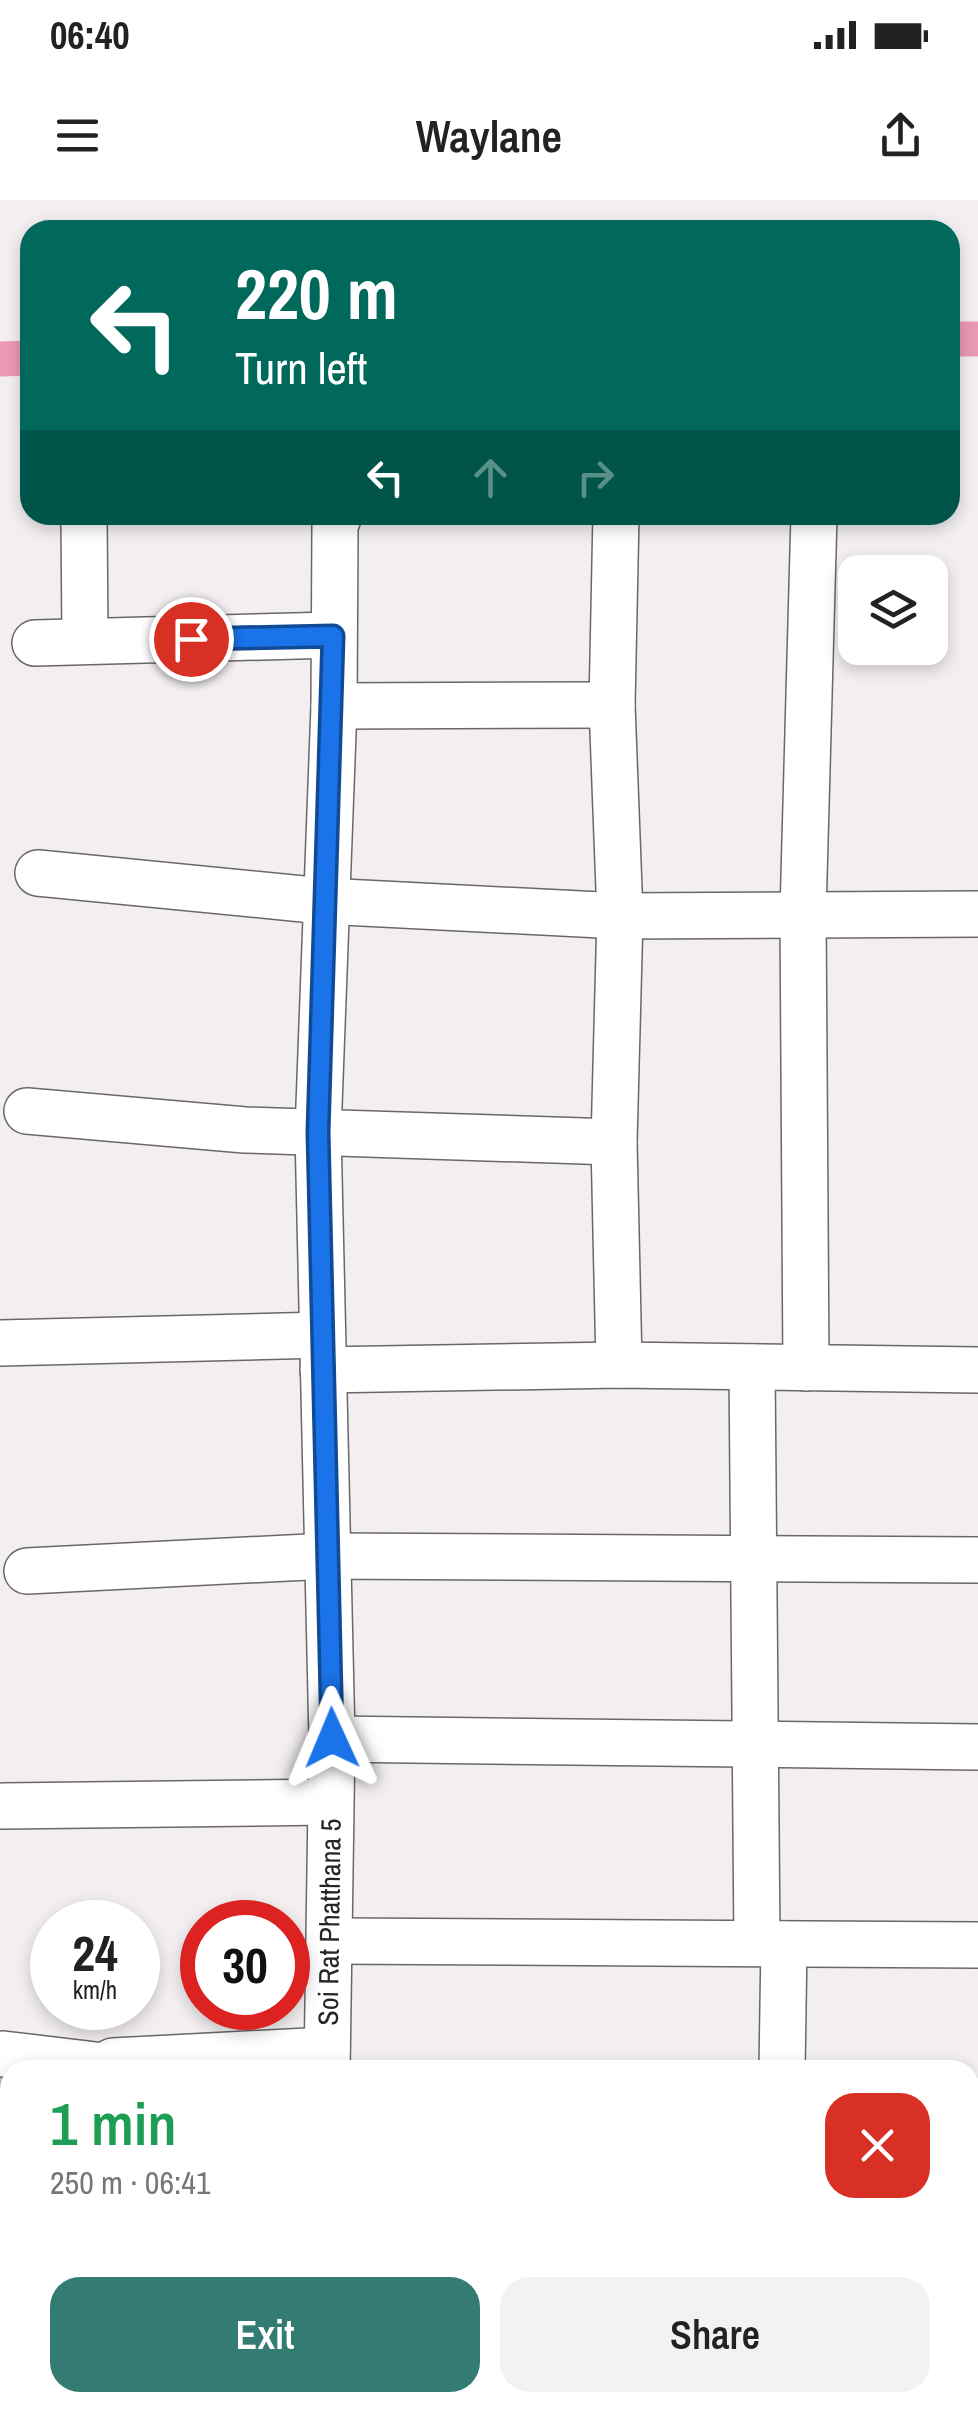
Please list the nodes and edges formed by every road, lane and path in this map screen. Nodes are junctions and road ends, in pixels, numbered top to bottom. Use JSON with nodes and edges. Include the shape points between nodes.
{"nodes":[{"id":1,"x":84,"y":525,"type":"edge"},
{"id":2,"x":338,"y":525,"type":"edge"},
{"id":3,"x":616,"y":525,"type":"edge"},
{"id":4,"x":814,"y":525,"type":"edge"},
{"id":5,"x":333,"y":636,"type":"junction"},
{"id":6,"x":86,"y":641,"type":"junction"},
{"id":7,"x":35,"y":643,"type":"dead end"},
{"id":8,"x":612,"y":705,"type":"junction"},
{"id":9,"x":334,"y":706,"type":"junction"},
{"id":10,"x":38,"y":873,"type":"dead end"},
{"id":11,"x":323,"y":901,"type":"junction"},
{"id":12,"x":803,"y":912,"type":"junction"},
{"id":13,"x":978,"y":914,"type":"edge"},
{"id":14,"x":620,"y":916,"type":"junction"},
{"id":15,"x":27,"y":1110,"type":"dead end"},
{"id":16,"x":318,"y":1132,"type":"junction"},
{"id":17,"x":614,"y":1142,"type":"junction"},
{"id":18,"x":0,"y":1343,"type":"edge"},
{"id":19,"x":322,"y":1353,"type":"junction"},
{"id":20,"x":619,"y":1364,"type":"junction"},
{"id":21,"x":752,"y":1367,"type":"junction"},
{"id":22,"x":806,"y":1368,"type":"junction"},
{"id":23,"x":978,"y":1370,"type":"edge"},
{"id":24,"x":328,"y":1556,"type":"junction"},
{"id":25,"x":753,"y":1559,"type":"junction"},
{"id":26,"x":978,"y":1560,"type":"edge"},
{"id":27,"x":27,"y":1572,"type":"dead end"},
{"id":28,"x":332,"y":1738,"type":"junction"},
{"id":29,"x":753,"y":1742,"type":"junction"},
{"id":30,"x":978,"y":1748,"type":"edge"},
{"id":31,"x":330,"y":1802,"type":"junction"},
{"id":32,"x":3,"y":1806,"type":"dead end"},
{"id":33,"x":332,"y":1941,"type":"junction"},
{"id":34,"x":770,"y":1944,"type":"junction"},
{"id":35,"x":978,"y":1945,"type":"edge"},
{"id":36,"x":4,"y":2054,"type":"dead end"},
{"id":37,"x":47,"y":2060,"type":"edge"},
{"id":38,"x":327,"y":2060,"type":"edge"},
{"id":39,"x":781,"y":2060,"type":"edge"}],
"edges":[{"from":1,"to":6,"type":"street"},
{"from":2,"to":5,"type":"street","name":"Soi Rat Phatthana 5"},
{"from":3,"to":8,"type":"street"},
{"from":4,"to":12,"type":"street"},
{"from":5,"to":6,"type":"street"},
{"from":5,"to":9,"type":"street","name":"Soi Rat Phatthana 5"},
{"from":6,"to":7,"type":"street"},
{"from":8,"to":9,"type":"street"},
{"from":8,"to":14,"type":"street"},
{"from":9,"to":11,"type":"street","name":"Soi Rat Phatthana 5"},
{"from":10,"to":11,"type":"street"},
{"from":11,"to":14,"type":"street"},
{"from":11,"to":16,"type":"street","name":"Soi Rat Phatthana 5"},
{"from":12,"to":13,"type":"street"},
{"from":12,"to":14,"type":"street"},
{"from":12,"to":22,"type":"street"},
{"from":14,"to":17,"type":"street"},
{"from":15,"to":16,"type":"street"},
{"from":16,"to":17,"type":"street"},
{"from":16,"to":19,"type":"street","name":"Soi Rat Phatthana 5"},
{"from":17,"to":20,"type":"street"},
{"from":18,"to":19,"type":"street"},
{"from":19,"to":20,"type":"street"},
{"from":19,"to":24,"type":"street","name":"Soi Rat Phatthana 5"},
{"from":20,"to":21,"type":"street"},
{"from":21,"to":22,"type":"street"},
{"from":21,"to":25,"type":"street"},
{"from":22,"to":23,"type":"street"},
{"from":24,"to":25,"type":"street"},
{"from":24,"to":27,"type":"street"},
{"from":24,"to":28,"type":"street","name":"Soi Rat Phatthana 5"},
{"from":25,"to":26,"type":"street"},
{"from":25,"to":29,"type":"street"},
{"from":28,"to":29,"type":"street"},
{"from":28,"to":31,"type":"street","name":"Soi Rat Phatthana 5"},
{"from":29,"to":30,"type":"street"},
{"from":29,"to":34,"type":"street"},
{"from":31,"to":32,"type":"street"},
{"from":31,"to":33,"type":"street","name":"Soi Rat Phatthana 5"},
{"from":33,"to":34,"type":"street"},
{"from":33,"to":38,"type":"street","name":"Soi Rat Phatthana 5"},
{"from":34,"to":35,"type":"street"},
{"from":34,"to":39,"type":"street"},
{"from":36,"to":37,"type":"street"}]}
